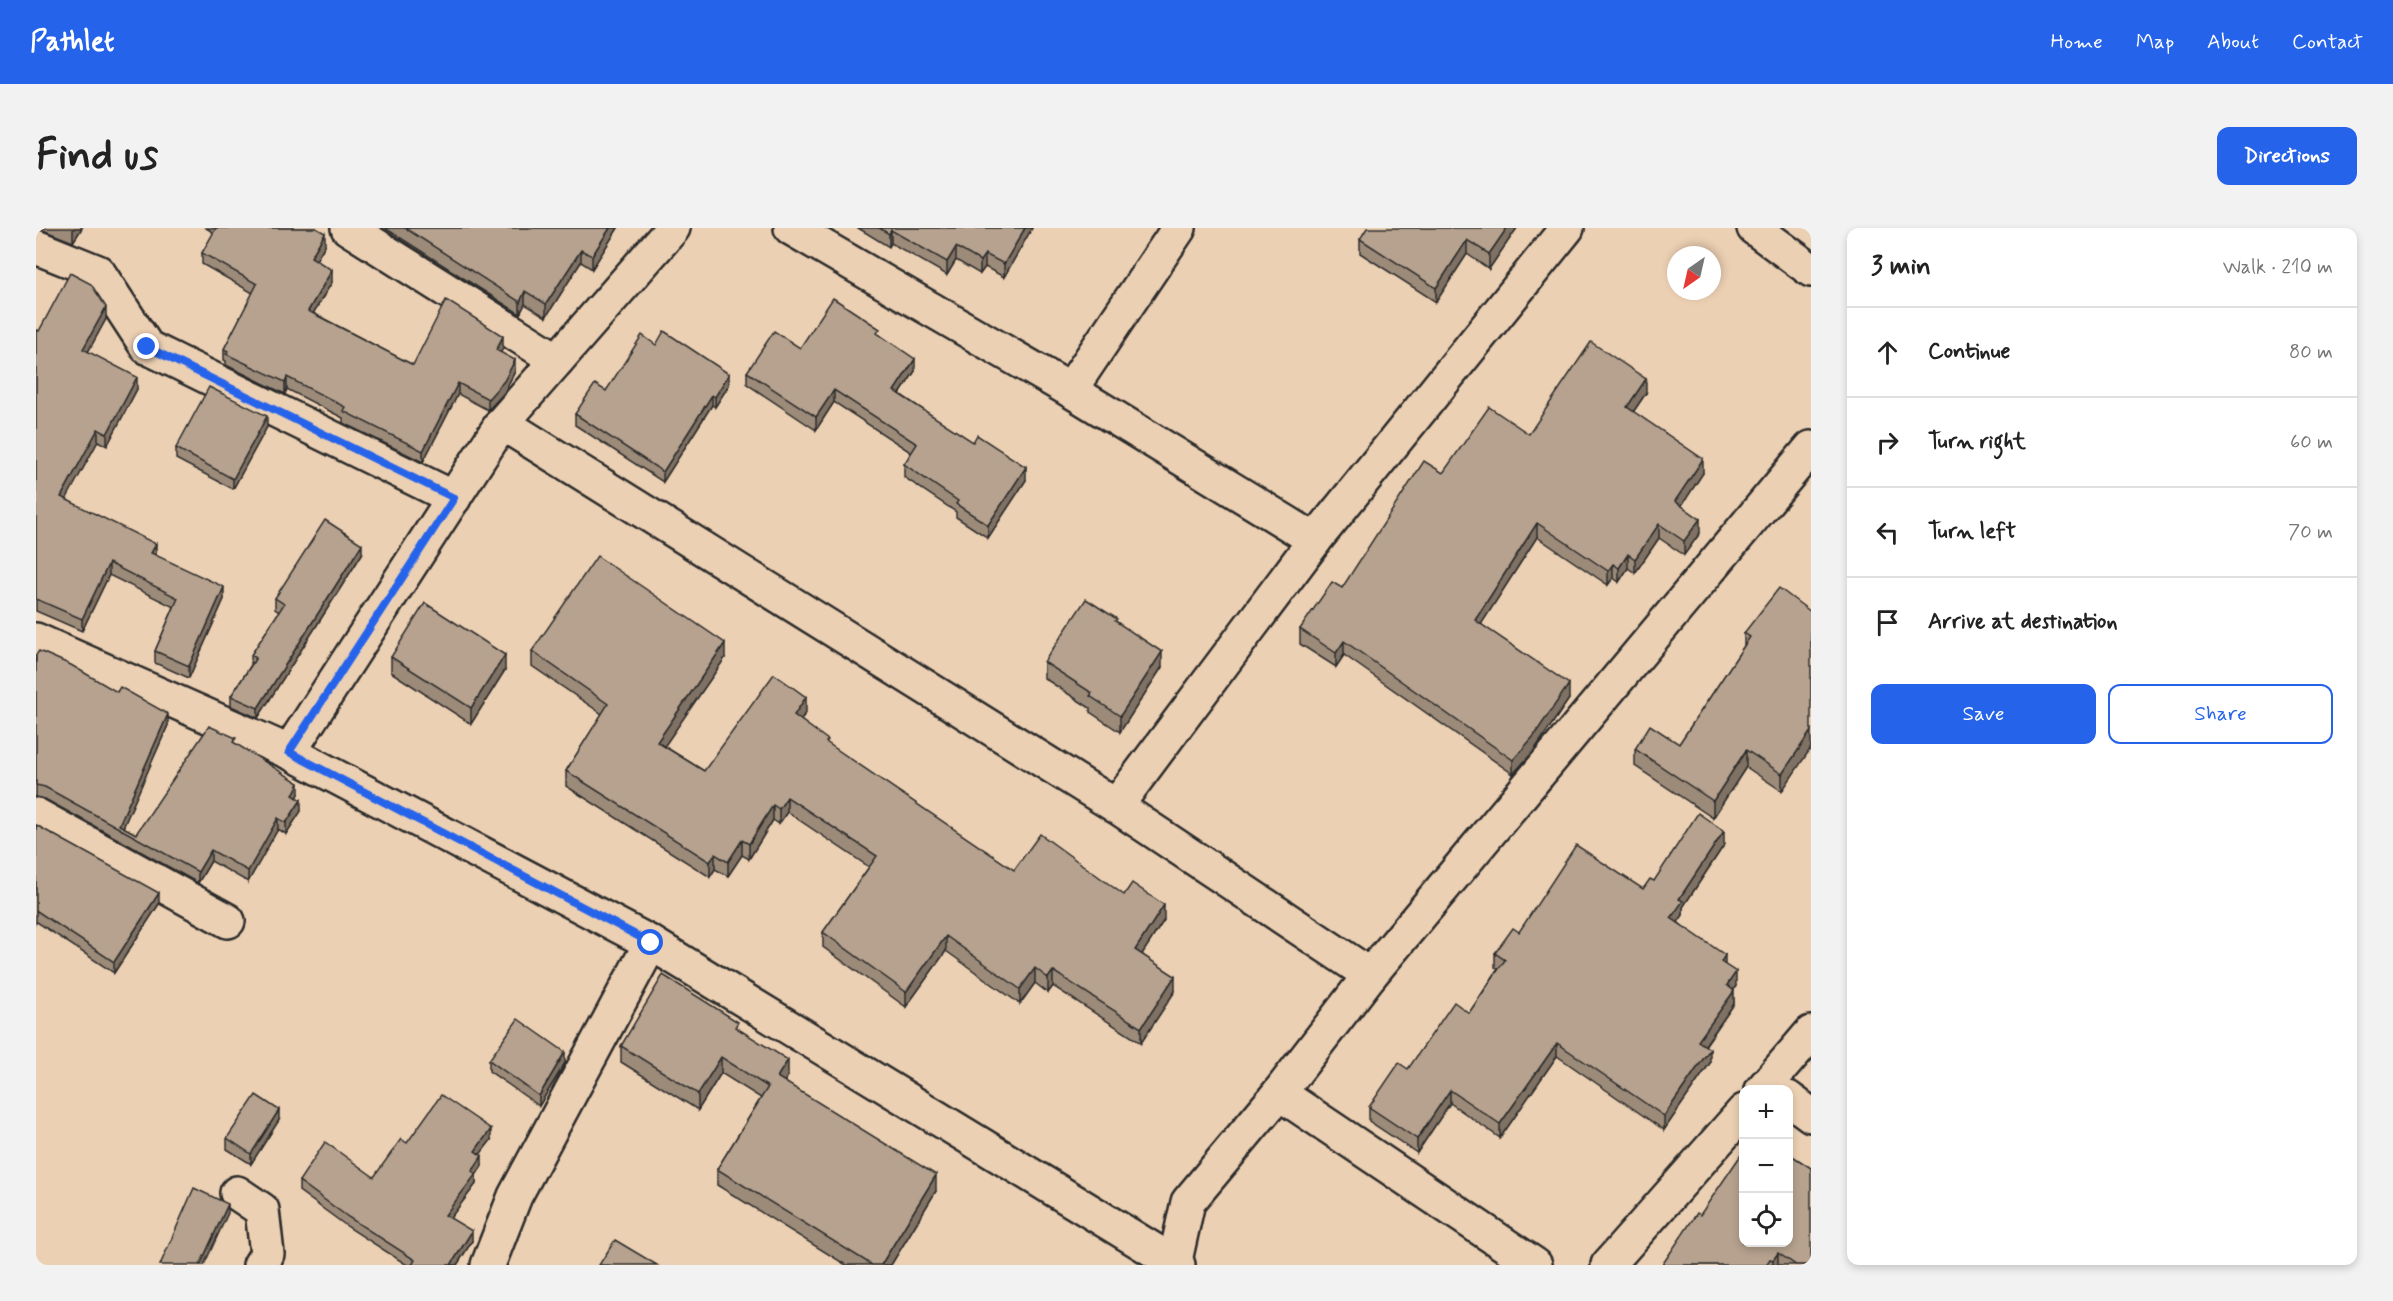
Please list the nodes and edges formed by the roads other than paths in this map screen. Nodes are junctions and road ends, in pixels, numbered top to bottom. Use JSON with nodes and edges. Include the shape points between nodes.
{"nodes":[{"id":1,"x":348,"y":228,"type":"edge"},
{"id":2,"x":673,"y":228,"type":"edge"},
{"id":3,"x":791,"y":228,"type":"edge"},
{"id":4,"x":1179,"y":228,"type":"edge"},
{"id":5,"x":1567,"y":228,"type":"edge"},
{"id":6,"x":1754,"y":228,"type":"edge"},
{"id":7,"x":36,"y":247,"type":"edge"},
{"id":8,"x":1811,"y":270,"type":"edge"},
{"id":9,"x":557,"y":360,"type":"junction"},
{"id":10,"x":1070,"y":390,"type":"junction"},
{"id":11,"x":501,"y":423,"type":"junction"},
{"id":12,"x":1811,"y":448,"type":"edge"},
{"id":13,"x":454,"y":498,"type":"junction"},
{"id":14,"x":1315,"y":540,"type":"junction"},
{"id":15,"x":36,"y":640,"type":"edge"},
{"id":16,"x":289,"y":752,"type":"junction"},
{"id":17,"x":1116,"y":806,"type":"junction"},
{"id":18,"x":36,"y":815,"type":"edge"},
{"id":19,"x":228,"y":921,"type":"dead end"},
{"id":20,"x":651,"y":943,"type":"junction"},
{"id":21,"x":1370,"y":975,"type":"junction"},
{"id":22,"x":1811,"y":1033,"type":"edge"},
{"id":23,"x":1777,"y":1085,"type":"edge"},
{"id":24,"x":1279,"y":1093,"type":"junction"},
{"id":25,"x":1793,"y":1103,"type":"edge"},
{"id":26,"x":1811,"y":1115,"type":"edge"},
{"id":27,"x":1739,"y":1116,"type":"edge"},
{"id":28,"x":237,"y":1193,"type":"dead end"},
{"id":29,"x":1176,"y":1264,"type":"edge"},
{"id":30,"x":260,"y":1265,"type":"edge"},
{"id":31,"x":488,"y":1265,"type":"edge"},
{"id":32,"x":1535,"y":1265,"type":"edge"},
{"id":33,"x":1608,"y":1265,"type":"edge"}],
"edges":[{"from":1,"to":9,"type":"street"},
{"from":2,"to":9,"type":"street"},
{"from":3,"to":10,"type":"street"},
{"from":4,"to":10,"type":"street"},
{"from":5,"to":14,"type":"street"},
{"from":6,"to":8,"type":"street"},
{"from":7,"to":13,"type":"street","via":[[98,272],[147,347]]},
{"from":9,"to":11,"type":"street"},
{"from":10,"to":14,"type":"street"},
{"from":11,"to":13,"type":"street"},
{"from":11,"to":17,"type":"street"},
{"from":12,"to":21,"type":"street"},
{"from":13,"to":16,"type":"street"},
{"from":14,"to":17,"type":"street"},
{"from":15,"to":16,"type":"street"},
{"from":16,"to":20,"type":"street"},
{"from":17,"to":21,"type":"street"},
{"from":18,"to":19,"type":"street"},
{"from":20,"to":29,"type":"street"},
{"from":20,"to":31,"type":"street","via":[[515,1196]]},
{"from":21,"to":24,"type":"street"},
{"from":22,"to":23,"type":"street"},
{"from":24,"to":29,"type":"street","via":[[1188,1202]]},
{"from":24,"to":32,"type":"street"},
{"from":25,"to":26,"type":"street"},
{"from":27,"to":33,"type":"street"},
{"from":28,"to":30,"type":"street","via":[[262,1210],[267,1254]]}]}
